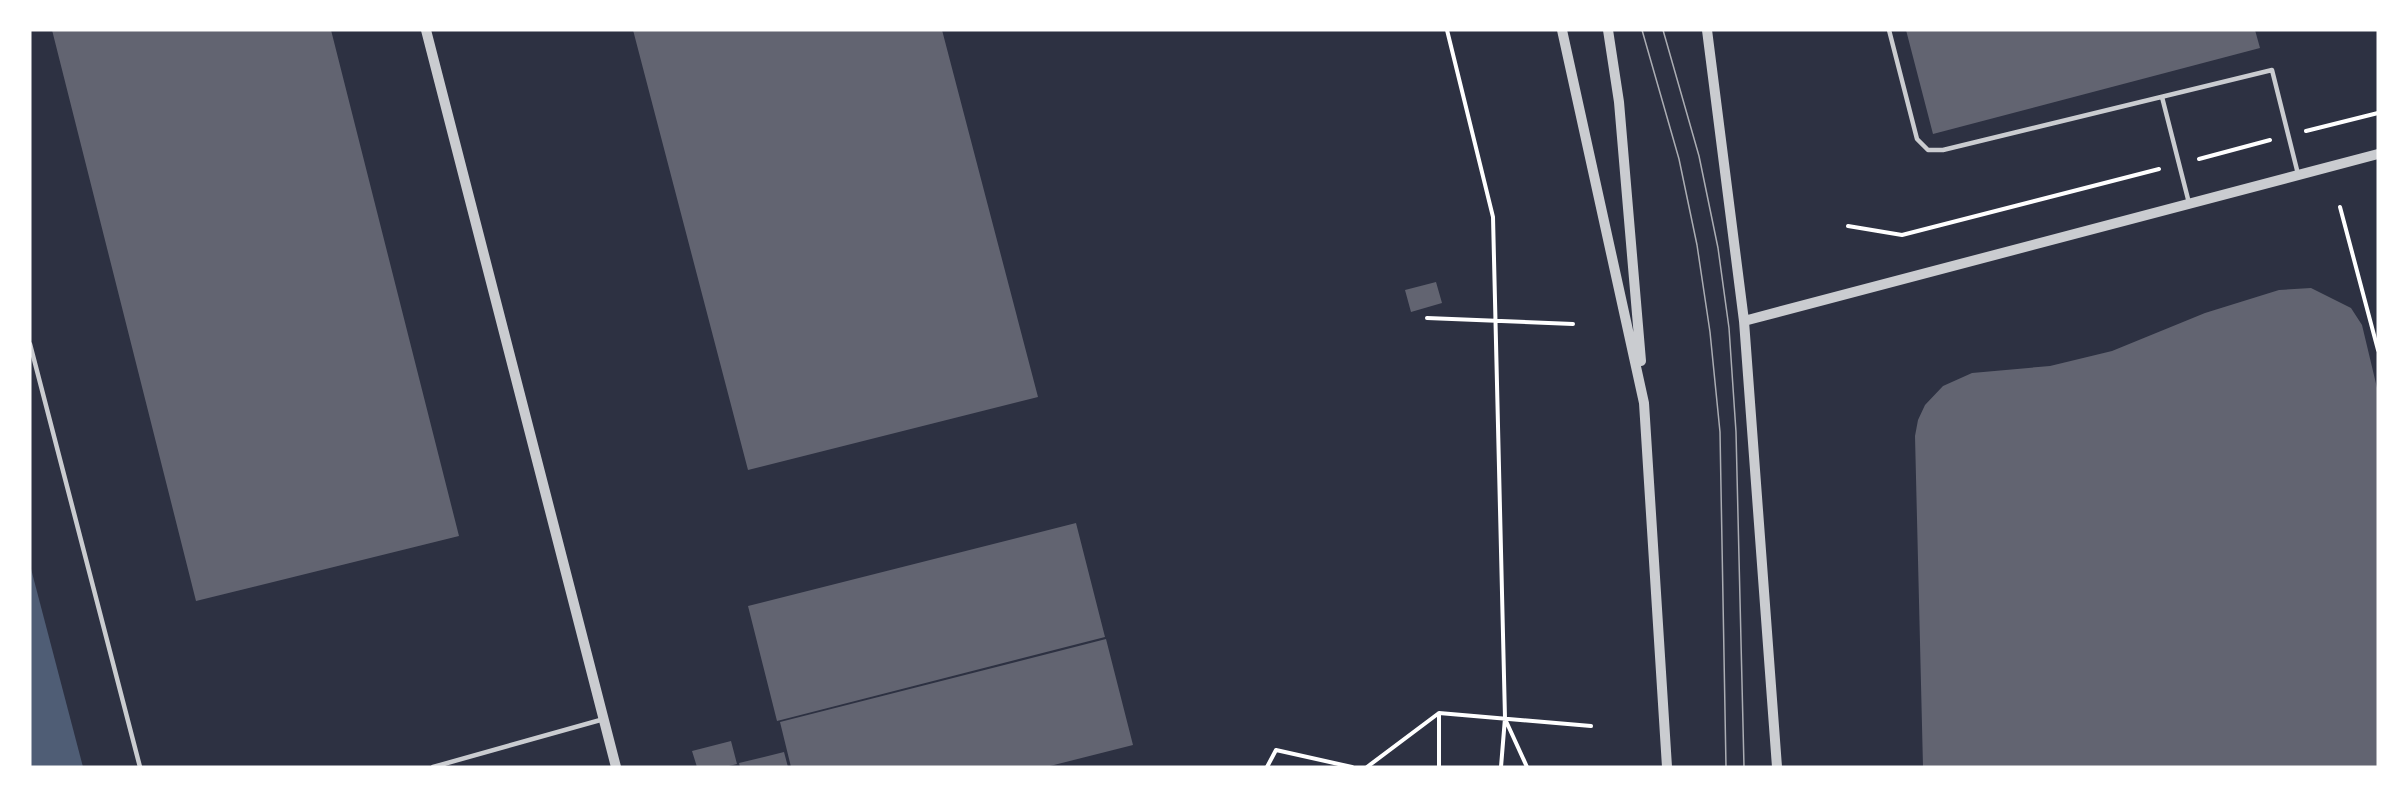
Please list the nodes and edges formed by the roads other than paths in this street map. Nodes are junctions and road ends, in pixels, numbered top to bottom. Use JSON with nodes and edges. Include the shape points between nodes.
{"nodes":[{"id":1,"x":426,"y":30,"type":"edge"},
{"id":2,"x":1562,"y":30,"type":"edge"},
{"id":3,"x":1608,"y":30,"type":"edge"},
{"id":4,"x":1707,"y":30,"type":"edge"},
{"id":5,"x":1889,"y":30,"type":"edge"},
{"id":6,"x":2162,"y":97,"type":"junction"},
{"id":7,"x":2378,"y":154,"type":"edge"},
{"id":8,"x":2298,"y":174,"type":"junction"},
{"id":9,"x":2189,"y":203,"type":"junction"},
{"id":10,"x":1744,"y":321,"type":"junction"},
{"id":11,"x":30,"y":345,"type":"edge"},
{"id":12,"x":1644,"y":403,"type":"junction"},
{"id":13,"x":604,"y":719,"type":"junction"},
{"id":14,"x":140,"y":767,"type":"edge"},
{"id":15,"x":433,"y":767,"type":"edge"},
{"id":16,"x":616,"y":767,"type":"edge"},
{"id":17,"x":1667,"y":767,"type":"edge"},
{"id":18,"x":1777,"y":767,"type":"edge"}],
"edges":[{"from":1,"to":13,"type":"street"},
{"from":2,"to":12,"type":"street"},
{"from":3,"to":12,"type":"street","via":[[1619,102]]},
{"from":4,"to":10,"type":"street"},
{"from":5,"to":6,"type":"lane","via":[[1917,139],[1928,150],[1943,150]]},
{"from":6,"to":8,"type":"lane","via":[[2272,70]]},
{"from":6,"to":9,"type":"lane"},
{"from":7,"to":8,"type":"street"},
{"from":8,"to":9,"type":"street"},
{"from":9,"to":10,"type":"street"},
{"from":10,"to":18,"type":"street"},
{"from":11,"to":14,"type":"lane"},
{"from":12,"to":17,"type":"street"},
{"from":13,"to":15,"type":"lane"},
{"from":13,"to":16,"type":"street"}]}
